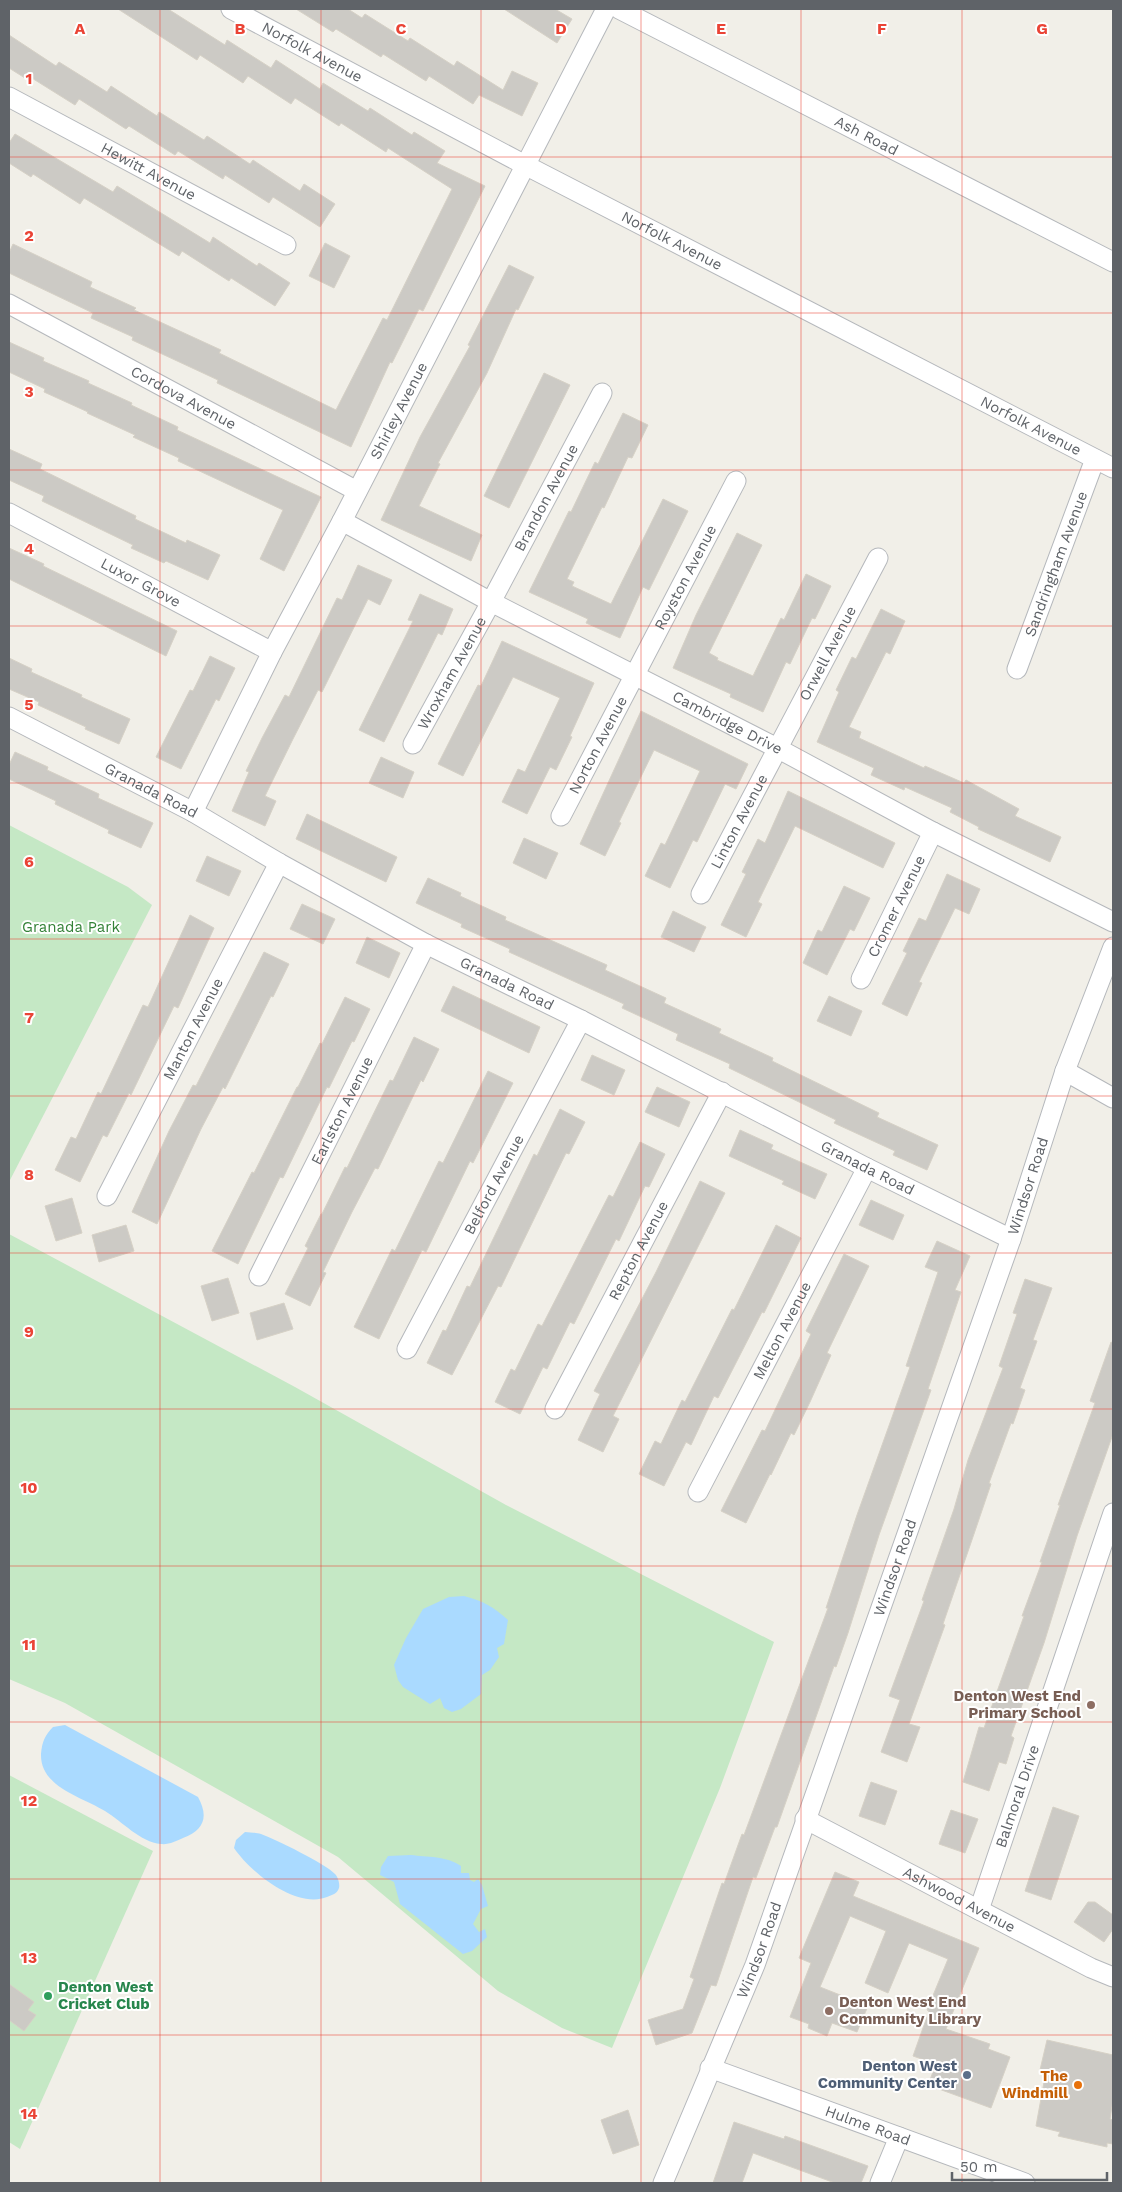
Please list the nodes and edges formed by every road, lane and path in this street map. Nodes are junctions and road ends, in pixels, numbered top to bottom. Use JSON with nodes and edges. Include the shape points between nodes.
{"nodes":[{"id":1,"x":231,"y":9,"type":"edge"},
{"id":2,"x":606,"y":9,"type":"edge"},
{"id":3,"x":619,"y":9,"type":"edge"},
{"id":4,"x":9,"y":97,"type":"edge"},
{"id":5,"x":525,"y":165,"type":"junction"},
{"id":6,"x":286,"y":245,"type":"dead end"},
{"id":7,"x":1113,"y":262,"type":"edge"},
{"id":8,"x":9,"y":304,"type":"edge"},
{"id":9,"x":602,"y":393,"type":"dead end"},
{"id":10,"x":1095,"y":459,"type":"junction"},
{"id":11,"x":1113,"y":468,"type":"edge"},
{"id":12,"x":736,"y":481,"type":"dead end"},
{"id":13,"x":357,"y":490,"type":"junction"},
{"id":14,"x":9,"y":513,"type":"edge"},
{"id":15,"x":342,"y":521,"type":"junction"},
{"id":16,"x":878,"y":558,"type":"dead end"},
{"id":17,"x":491,"y":602,"type":"junction"},
{"id":18,"x":272,"y":652,"type":"junction"},
{"id":19,"x":1017,"y":669,"type":"dead end"},
{"id":20,"x":634,"y":675,"type":"junction"},
{"id":21,"x":9,"y":716,"type":"edge"},
{"id":22,"x":413,"y":744,"type":"dead end"},
{"id":23,"x":778,"y":748,"type":"junction"},
{"id":24,"x":193,"y":812,"type":"junction"},
{"id":25,"x":561,"y":816,"type":"dead end"},
{"id":26,"x":933,"y":832,"type":"junction"},
{"id":27,"x":279,"y":863,"type":"junction"},
{"id":28,"x":702,"y":894,"type":"dead end"},
{"id":29,"x":1113,"y":922,"type":"edge"},
{"id":30,"x":426,"y":944,"type":"junction"},
{"id":31,"x":1113,"y":948,"type":"edge"},
{"id":32,"x":861,"y":979,"type":"dead end"},
{"id":33,"x":581,"y":1020,"type":"junction"},
{"id":34,"x":1065,"y":1071,"type":"junction"},
{"id":35,"x":722,"y":1092,"type":"junction"},
{"id":36,"x":1113,"y":1098,"type":"edge"},
{"id":37,"x":867,"y":1168,"type":"junction"},
{"id":38,"x":107,"y":1196,"type":"dead end"},
{"id":39,"x":1011,"y":1240,"type":"junction"},
{"id":40,"x":259,"y":1276,"type":"dead end"},
{"id":41,"x":407,"y":1349,"type":"dead end"},
{"id":42,"x":555,"y":1409,"type":"dead end"},
{"id":43,"x":698,"y":1492,"type":"dead end"},
{"id":44,"x":1113,"y":1513,"type":"edge"},
{"id":45,"x":805,"y":1818,"type":"junction"},
{"id":46,"x":979,"y":1910,"type":"junction"},
{"id":47,"x":1113,"y":1977,"type":"edge"},
{"id":48,"x":710,"y":2068,"type":"junction"},
{"id":49,"x":900,"y":2137,"type":"junction"},
{"id":50,"x":663,"y":2183,"type":"edge"},
{"id":51,"x":880,"y":2183,"type":"edge"},
{"id":52,"x":1025,"y":2183,"type":"edge"}],
"edges":[{"from":1,"to":5,"type":"street","name":"Norfolk Avenue"},
{"from":2,"to":5,"type":"street","name":"Shirley Avenue"},
{"from":3,"to":7,"type":"street","name":"Ash Road"},
{"from":4,"to":6,"type":"street","name":"Hewitt Avenue"},
{"from":5,"to":10,"type":"street","name":"Norfolk Avenue"},
{"from":5,"to":13,"type":"street","name":"Shirley Avenue"},
{"from":8,"to":13,"type":"street","name":"Cordova Avenue"},
{"from":9,"to":17,"type":"street","name":"Brandon Avenue"},
{"from":10,"to":11,"type":"street","name":"Norfolk Avenue"},
{"from":10,"to":19,"type":"street","name":"Sandringham Avenue"},
{"from":12,"to":20,"type":"street","name":"Royston Avenue"},
{"from":13,"to":15,"type":"street","name":"Shirley Avenue"},
{"from":14,"to":18,"type":"street","name":"Luxor Grove"},
{"from":15,"to":17,"type":"street","name":"Cambridge Drive"},
{"from":15,"to":18,"type":"street","name":"Shirley Avenue"},
{"from":16,"to":23,"type":"street","name":"Orwell Avenue"},
{"from":17,"to":20,"type":"street","name":"Cambridge Drive"},
{"from":17,"to":22,"type":"street","name":"Wroxham Avenue"},
{"from":18,"to":24,"type":"street","name":"Shirley Avenue"},
{"from":20,"to":23,"type":"street","name":"Cambridge Drive"},
{"from":20,"to":25,"type":"street","name":"Norton Avenue"},
{"from":21,"to":24,"type":"street","name":"Granada Road"},
{"from":23,"to":26,"type":"street","name":"Cambridge Drive"},
{"from":23,"to":28,"type":"street","name":"Linton Avenue"},
{"from":24,"to":27,"type":"street","name":"Granada Road"},
{"from":26,"to":29,"type":"street","name":"Cambridge Drive"},
{"from":26,"to":32,"type":"street","name":"Cromer Avenue"},
{"from":27,"to":30,"type":"street","name":"Granada Road"},
{"from":27,"to":38,"type":"street","name":"Manton Avenue"},
{"from":30,"to":33,"type":"street","name":"Granada Road"},
{"from":30,"to":40,"type":"street","name":"Earlston Avenue"},
{"from":31,"to":34,"type":"street","name":"Windsor Road"},
{"from":33,"to":35,"type":"street","name":"Granada Road"},
{"from":33,"to":41,"type":"street","name":"Belford Avenue"},
{"from":34,"to":36,"type":"street"},
{"from":34,"to":39,"type":"street","name":"Windsor Road"},
{"from":35,"to":37,"type":"street","name":"Granada Road"},
{"from":35,"to":42,"type":"street","name":"Repton Avenue"},
{"from":37,"to":39,"type":"street","name":"Granada Road"},
{"from":37,"to":43,"type":"street","name":"Melton Avenue"},
{"from":39,"to":45,"type":"street","name":"Windsor Road"},
{"from":44,"to":46,"type":"street","name":"Balmoral Drive"},
{"from":45,"to":46,"type":"street","name":"Ashwood Avenue"},
{"from":45,"to":48,"type":"street","name":"Windsor Road","via":[[755,1965]]},
{"from":46,"to":47,"type":"street","name":"Ashwood Avenue"},
{"from":48,"to":49,"type":"street","name":"Hulme Road"},
{"from":48,"to":50,"type":"street","name":"Windsor Road"},
{"from":49,"to":51,"type":"street"},
{"from":49,"to":52,"type":"street","name":"Hulme Road"}]}
